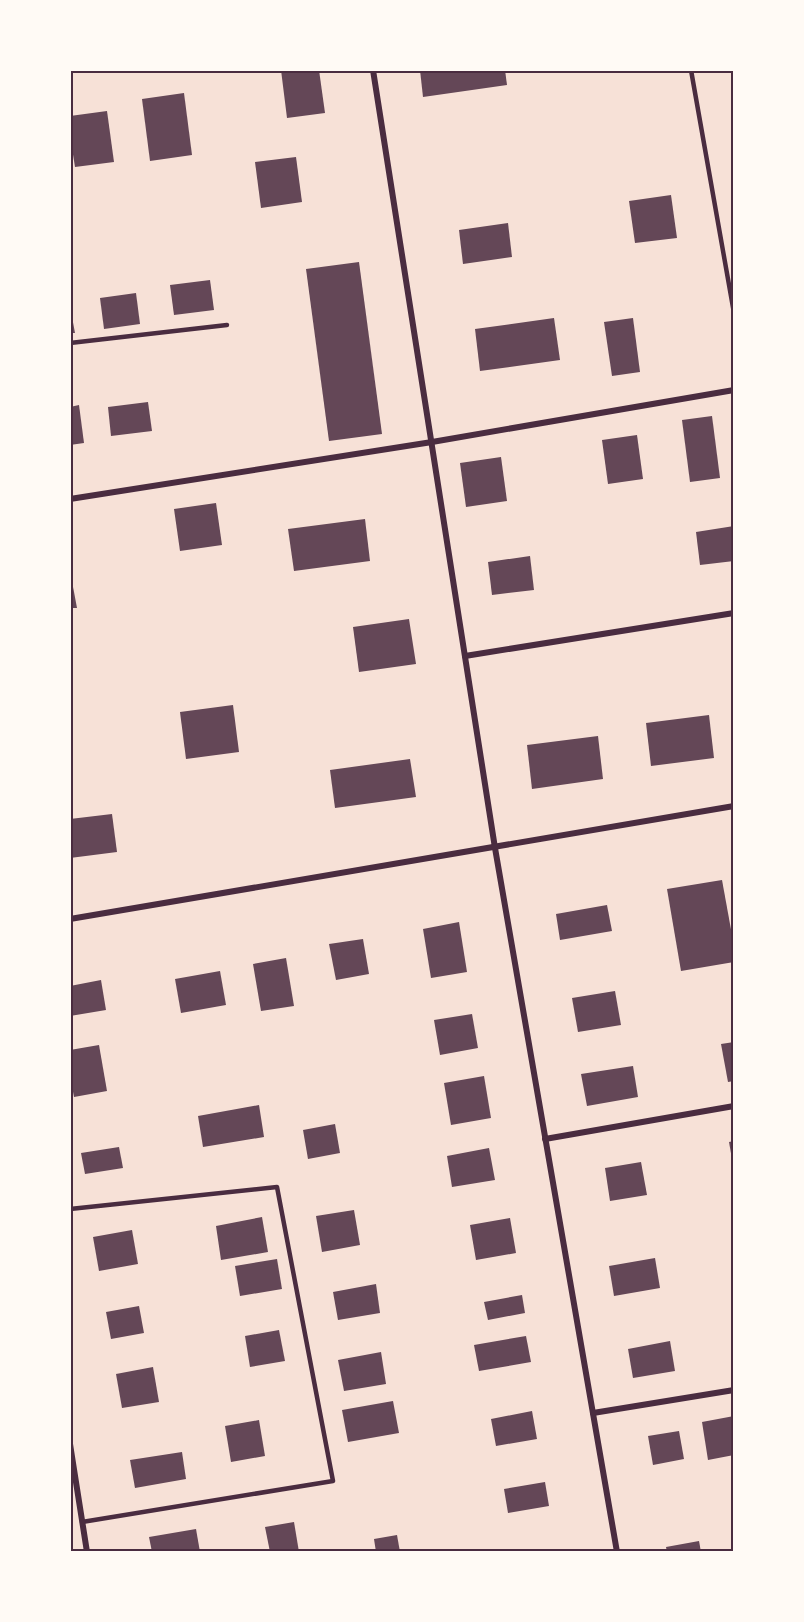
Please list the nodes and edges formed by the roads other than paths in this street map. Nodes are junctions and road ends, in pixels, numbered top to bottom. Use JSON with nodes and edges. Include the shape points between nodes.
{"nodes":[{"id":1,"x":374,"y":70,"type":"edge"},
{"id":2,"x":691,"y":70,"type":"edge"},
{"id":3,"x":734,"y":313,"type":"edge"},
{"id":4,"x":227,"y":325,"type":"dead end"},
{"id":5,"x":70,"y":344,"type":"edge"},
{"id":6,"x":734,"y":390,"type":"edge"},
{"id":7,"x":432,"y":442,"type":"junction"},
{"id":8,"x":70,"y":499,"type":"edge"},
{"id":9,"x":734,"y":613,"type":"edge"},
{"id":10,"x":465,"y":656,"type":"junction"},
{"id":11,"x":734,"y":806,"type":"edge"},
{"id":12,"x":495,"y":848,"type":"junction"},
{"id":13,"x":70,"y":919,"type":"edge"},
{"id":14,"x":734,"y":1106,"type":"edge"},
{"id":15,"x":545,"y":1139,"type":"junction"},
{"id":16,"x":70,"y":1209,"type":"edge"},
{"id":17,"x":734,"y":1390,"type":"edge"},
{"id":18,"x":593,"y":1413,"type":"junction"},
{"id":19,"x":70,"y":1444,"type":"edge"},
{"id":20,"x":82,"y":1522,"type":"junction"},
{"id":21,"x":87,"y":1551,"type":"edge"},
{"id":22,"x":617,"y":1551,"type":"edge"}],
"edges":[{"from":1,"to":7,"type":"street"},
{"from":2,"to":3,"type":"lane"},
{"from":4,"to":5,"type":"lane"},
{"from":6,"to":7,"type":"street"},
{"from":7,"to":8,"type":"street"},
{"from":7,"to":10,"type":"street"},
{"from":9,"to":10,"type":"street"},
{"from":10,"to":12,"type":"street"},
{"from":11,"to":12,"type":"street"},
{"from":12,"to":13,"type":"street"},
{"from":12,"to":15,"type":"street"},
{"from":14,"to":15,"type":"street"},
{"from":15,"to":18,"type":"street"},
{"from":16,"to":20,"type":"lane","via":[[277,1186],[333,1481]]},
{"from":17,"to":18,"type":"street"},
{"from":18,"to":22,"type":"street"},
{"from":19,"to":20,"type":"street"},
{"from":20,"to":21,"type":"street"}]}
